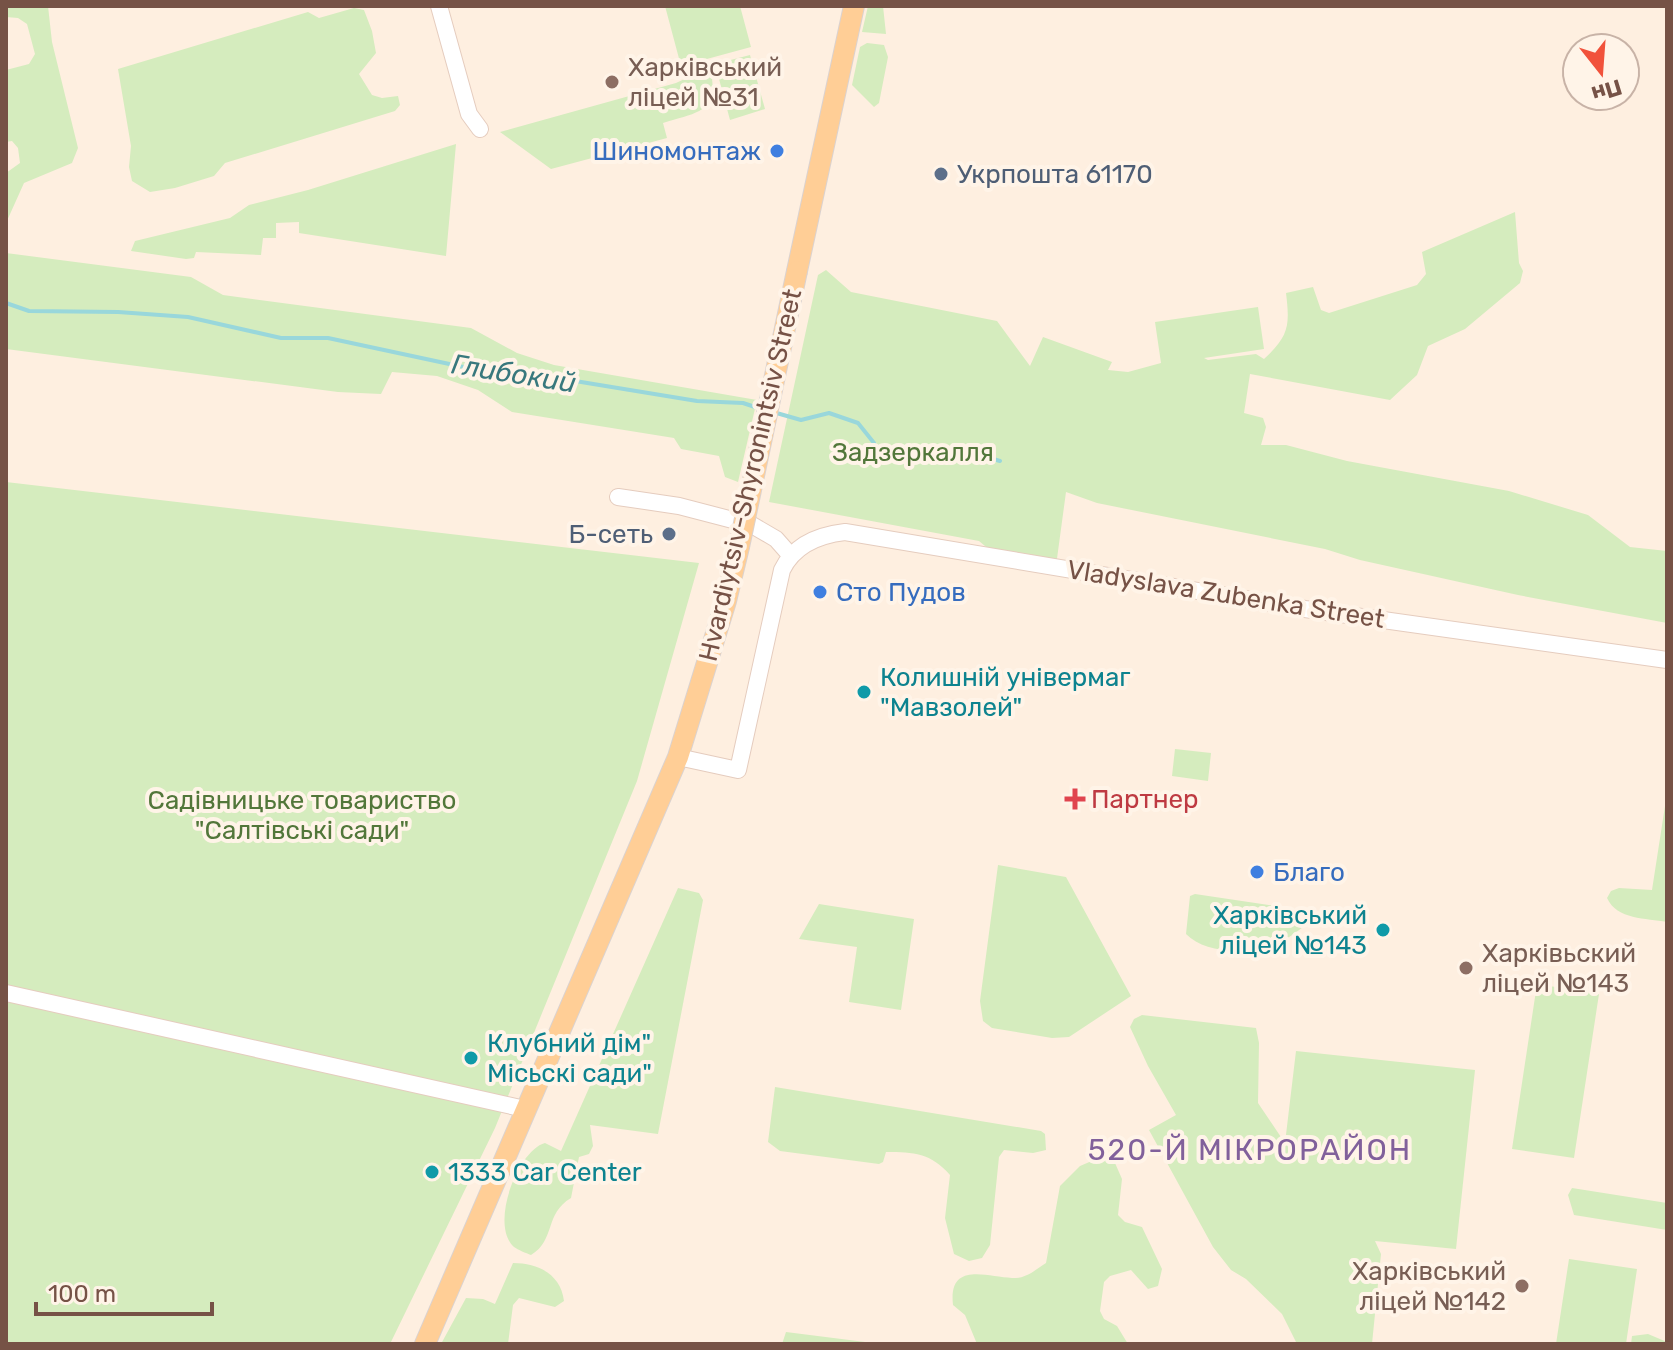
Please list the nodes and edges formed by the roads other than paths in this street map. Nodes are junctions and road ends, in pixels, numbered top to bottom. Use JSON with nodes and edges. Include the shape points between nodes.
{"nodes":[{"id":1,"x":439,"y":6,"type":"edge"},
{"id":2,"x":854,"y":6,"type":"edge"},
{"id":3,"x":480,"y":129,"type":"dead end"},
{"id":4,"x":618,"y":497,"type":"dead end"},
{"id":5,"x":791,"y":556,"type":"junction"},
{"id":6,"x":1667,"y":660,"type":"edge"},
{"id":7,"x":678,"y":757,"type":"junction"},
{"id":8,"x":6,"y":993,"type":"edge"},
{"id":9,"x":525,"y":1109,"type":"junction"},
{"id":10,"x":425,"y":1344,"type":"edge"}],
"edges":[{"from":1,"to":3,"type":"street","via":[[469,114]]},
{"from":2,"to":7,"type":"main road","name":"Hvardiytsiv-Shyronintsiv Street","bridge":true,"via":[[739,547]]},
{"from":4,"to":5,"type":"street","via":[[752,525]]},
{"from":5,"to":6,"type":"street","name":"Vladyslava Zubenka Street","via":[[816,538],[845,532],[1305,609]]},
{"from":5,"to":7,"type":"street","via":[[779,581],[738,770]]},
{"from":7,"to":9,"type":"main road","name":"Hvardiytsiv-Shyronintsiv Street"},
{"from":8,"to":9,"type":"street"},
{"from":9,"to":10,"type":"main road","name":"Hvardiytsiv-Shyronintsiv Street"}]}
